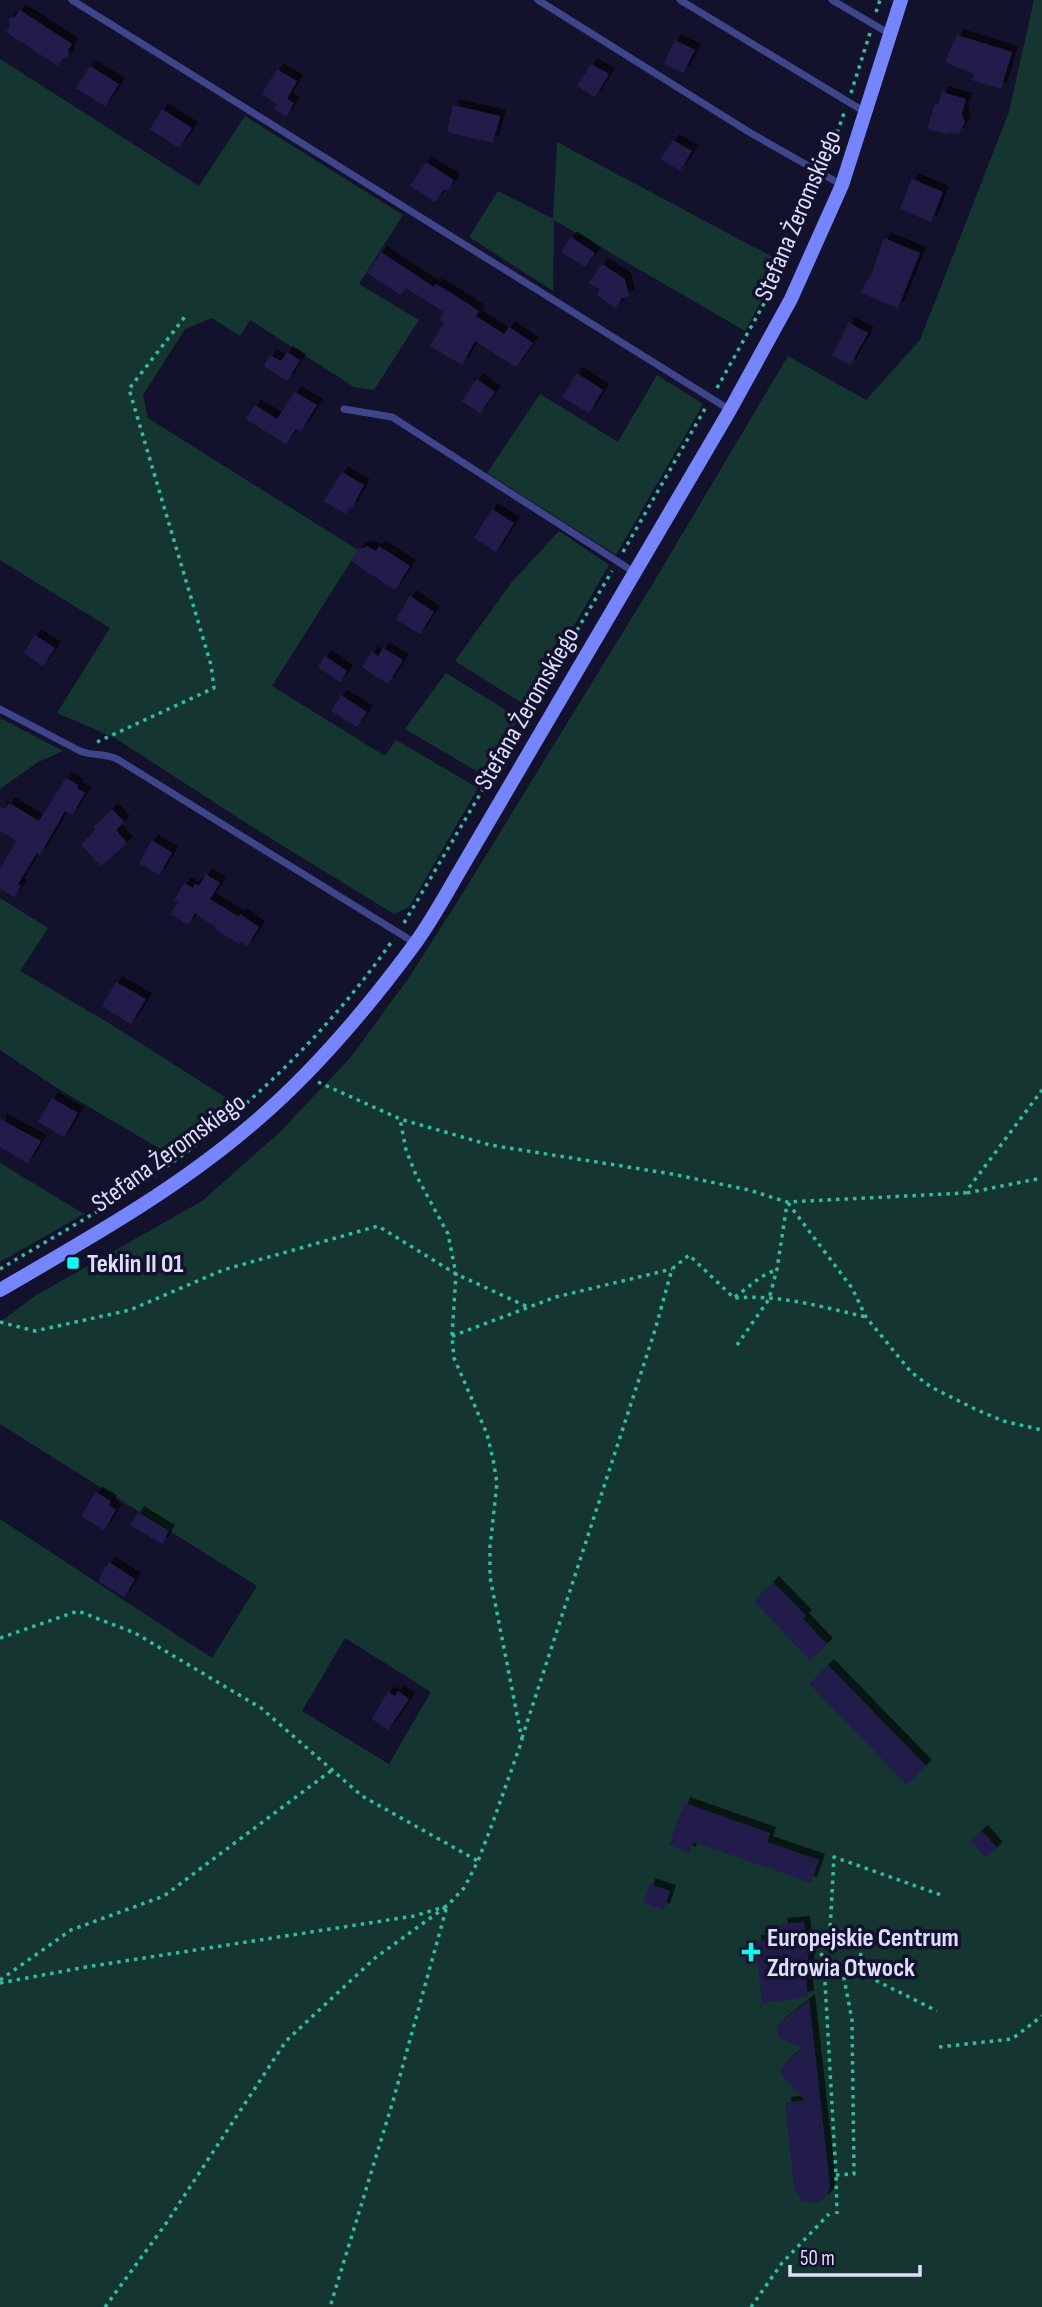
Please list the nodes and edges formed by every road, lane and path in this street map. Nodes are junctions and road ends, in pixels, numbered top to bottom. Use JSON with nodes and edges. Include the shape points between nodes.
{"nodes":[{"id":1,"x":72,"y":0,"type":"edge"},
{"id":2,"x":538,"y":0,"type":"edge"},
{"id":3,"x":680,"y":0,"type":"edge"},
{"id":4,"x":832,"y":0,"type":"edge"},
{"id":5,"x":880,"y":0,"type":"edge"},
{"id":6,"x":901,"y":0,"type":"edge"},
{"id":7,"x":872,"y":25,"type":"junction"},
{"id":8,"x":890,"y":35,"type":"junction"},
{"id":9,"x":848,"y":104,"type":"junction"},
{"id":10,"x":866,"y":112,"type":"junction"},
{"id":11,"x":822,"y":176,"type":"junction"},
{"id":12,"x":842,"y":185,"type":"junction"},
{"id":13,"x":187,"y":314,"type":"dead end"},
{"id":14,"x":711,"y":399,"type":"junction"},
{"id":15,"x":344,"y":409,"type":"dead end"},
{"id":16,"x":730,"y":410,"type":"junction"},
{"id":17,"x":617,"y":562,"type":"junction"},
{"id":18,"x":634,"y":572,"type":"junction"},
{"id":19,"x":0,"y":709,"type":"edge"},
{"id":20,"x":80,"y":751,"type":"junction"},
{"id":21,"x":398,"y":933,"type":"junction"},
{"id":22,"x":416,"y":943,"type":"junction"},
{"id":23,"x":303,"y":1075,"type":"junction"},
{"id":24,"x":1042,"y":1090,"type":"edge"},
{"id":25,"x":400,"y":1119,"type":"junction"},
{"id":26,"x":1042,"y":1178,"type":"edge"},
{"id":27,"x":965,"y":1193,"type":"junction"},
{"id":28,"x":787,"y":1202,"type":"junction"},
{"id":29,"x":0,"y":1269,"type":"edge"},
{"id":30,"x":672,"y":1269,"type":"junction"},
{"id":31,"x":777,"y":1269,"type":"junction"},
{"id":32,"x":456,"y":1274,"type":"junction"},
{"id":33,"x":0,"y":1290,"type":"edge"},
{"id":34,"x":734,"y":1297,"type":"junction"},
{"id":35,"x":769,"y":1299,"type":"junction"},
{"id":36,"x":528,"y":1307,"type":"junction"},
{"id":37,"x":866,"y":1317,"type":"junction"},
{"id":38,"x":0,"y":1322,"type":"edge"},
{"id":39,"x":452,"y":1336,"type":"junction"},
{"id":40,"x":737,"y":1345,"type":"dead end"},
{"id":41,"x":1042,"y":1430,"type":"edge"},
{"id":42,"x":0,"y":1638,"type":"edge"},
{"id":43,"x":522,"y":1740,"type":"junction"},
{"id":44,"x":332,"y":1770,"type":"junction"},
{"id":45,"x":478,"y":1861,"type":"junction"},
{"id":46,"x":944,"y":1896,"type":"dead end"},
{"id":47,"x":447,"y":1906,"type":"junction"},
{"id":48,"x":830,"y":1930,"type":"junction"},
{"id":49,"x":824,"y":1965,"type":"junction"},
{"id":50,"x":853,"y":1969,"type":"junction"},
{"id":51,"x":843,"y":1973,"type":"junction"},
{"id":52,"x":0,"y":1981,"type":"edge"},
{"id":53,"x":937,"y":2011,"type":"dead end"},
{"id":54,"x":1042,"y":2016,"type":"edge"},
{"id":55,"x":939,"y":2046,"type":"dead end"},
{"id":56,"x":836,"y":2175,"type":"junction"},
{"id":57,"x":829,"y":2214,"type":"dead end"},
{"id":58,"x":837,"y":2214,"type":"dead end"},
{"id":59,"x":105,"y":2307,"type":"edge"},
{"id":60,"x":330,"y":2307,"type":"edge"},
{"id":61,"x":751,"y":2307,"type":"edge"}],
"edges":[{"from":1,"to":14,"type":"lane"},
{"from":2,"to":11,"type":"lane"},
{"from":3,"to":9,"type":"lane"},
{"from":4,"to":7,"type":"lane"},
{"from":5,"to":7,"type":"path"},
{"from":6,"to":8,"type":"main road","name":"Stefana Żeromskiego"},
{"from":7,"to":8,"type":"lane"},
{"from":7,"to":9,"type":"path"},
{"from":8,"to":10,"type":"main road","name":"Stefana Żeromskiego"},
{"from":9,"to":10,"type":"lane"},
{"from":9,"to":11,"type":"path"},
{"from":10,"to":12,"type":"main road","name":"Stefana Żeromskiego"},
{"from":11,"to":12,"type":"lane"},
{"from":11,"to":14,"type":"path","via":[[785,266]]},
{"from":12,"to":16,"type":"main road","name":"Stefana Żeromskiego","via":[[797,287]]},
{"from":13,"to":20,"type":"path","via":[[129,390],[214,688]]},
{"from":14,"to":16,"type":"lane"},
{"from":14,"to":17,"type":"path"},
{"from":15,"to":17,"type":"lane","via":[[392,417]]},
{"from":16,"to":18,"type":"main road","name":"Stefana Żeromskiego"},
{"from":17,"to":18,"type":"lane"},
{"from":17,"to":21,"type":"path"},
{"from":18,"to":22,"type":"main road","name":"Stefana Żeromskiego"},
{"from":19,"to":20,"type":"lane"},
{"from":20,"to":21,"type":"lane","via":[[117,759]]},
{"from":21,"to":22,"type":"lane"},
{"from":21,"to":29,"type":"path","via":[[349,999],[218,1127],[122,1195]]},
{"from":22,"to":23,"type":"main road","name":"Stefana Żeromskiego","via":[[361,1013]]},
{"from":23,"to":25,"type":"path"},
{"from":23,"to":33,"type":"main road","name":"Stefana Żeromskiego","via":[[250,1126],[194,1170]]},
{"from":24,"to":27,"type":"path"},
{"from":25,"to":28,"type":"path","via":[[490,1145],[672,1174]]},
{"from":25,"to":32,"type":"path","via":[[416,1175],[447,1234]]},
{"from":26,"to":27,"type":"path"},
{"from":27,"to":28,"type":"path"},
{"from":28,"to":31,"type":"path"},
{"from":28,"to":37,"type":"path","via":[[852,1288]]},
{"from":30,"to":34,"type":"path","via":[[689,1255]]},
{"from":30,"to":36,"type":"path"},
{"from":30,"to":43,"type":"path"},
{"from":31,"to":34,"type":"path"},
{"from":31,"to":35,"type":"path"},
{"from":32,"to":36,"type":"path"},
{"from":32,"to":38,"type":"path","via":[[378,1226],[223,1270],[130,1311],[36,1331]]},
{"from":32,"to":39,"type":"path"},
{"from":34,"to":35,"type":"path"},
{"from":35,"to":37,"type":"path"},
{"from":35,"to":40,"type":"path"},
{"from":36,"to":39,"type":"path"},
{"from":37,"to":41,"type":"path","via":[[911,1372],[931,1387],[1003,1421]]},
{"from":39,"to":43,"type":"path","via":[[454,1359],[494,1458],[497,1483],[490,1577]]},
{"from":42,"to":44,"type":"path","via":[[78,1611],[135,1633],[261,1707]]},
{"from":43,"to":45,"type":"path"},
{"from":44,"to":45,"type":"path","via":[[362,1796]]},
{"from":44,"to":52,"type":"path","via":[[164,1896],[71,1930]]},
{"from":45,"to":47,"type":"path","via":[[464,1888]]},
{"from":46,"to":48,"type":"path","via":[[834,1857]]},
{"from":47,"to":52,"type":"path","via":[[414,1916]]},
{"from":47,"to":59,"type":"path","via":[[375,1958],[286,2041]]},
{"from":47,"to":60,"type":"path"},
{"from":48,"to":49,"type":"path","via":[[820,1948]]},
{"from":48,"to":50,"type":"path","via":[[849,1932],[860,1945],[861,1959]]},
{"from":49,"to":51,"type":"path"},
{"from":49,"to":56,"type":"path"},
{"from":50,"to":51,"type":"path"},
{"from":50,"to":53,"type":"path"},
{"from":51,"to":56,"type":"path","via":[[852,2020],[854,2174]]},
{"from":54,"to":55,"type":"path","via":[[1012,2039]]},
{"from":56,"to":58,"type":"path"},
{"from":57,"to":61,"type":"path","via":[[782,2263]]}]}
